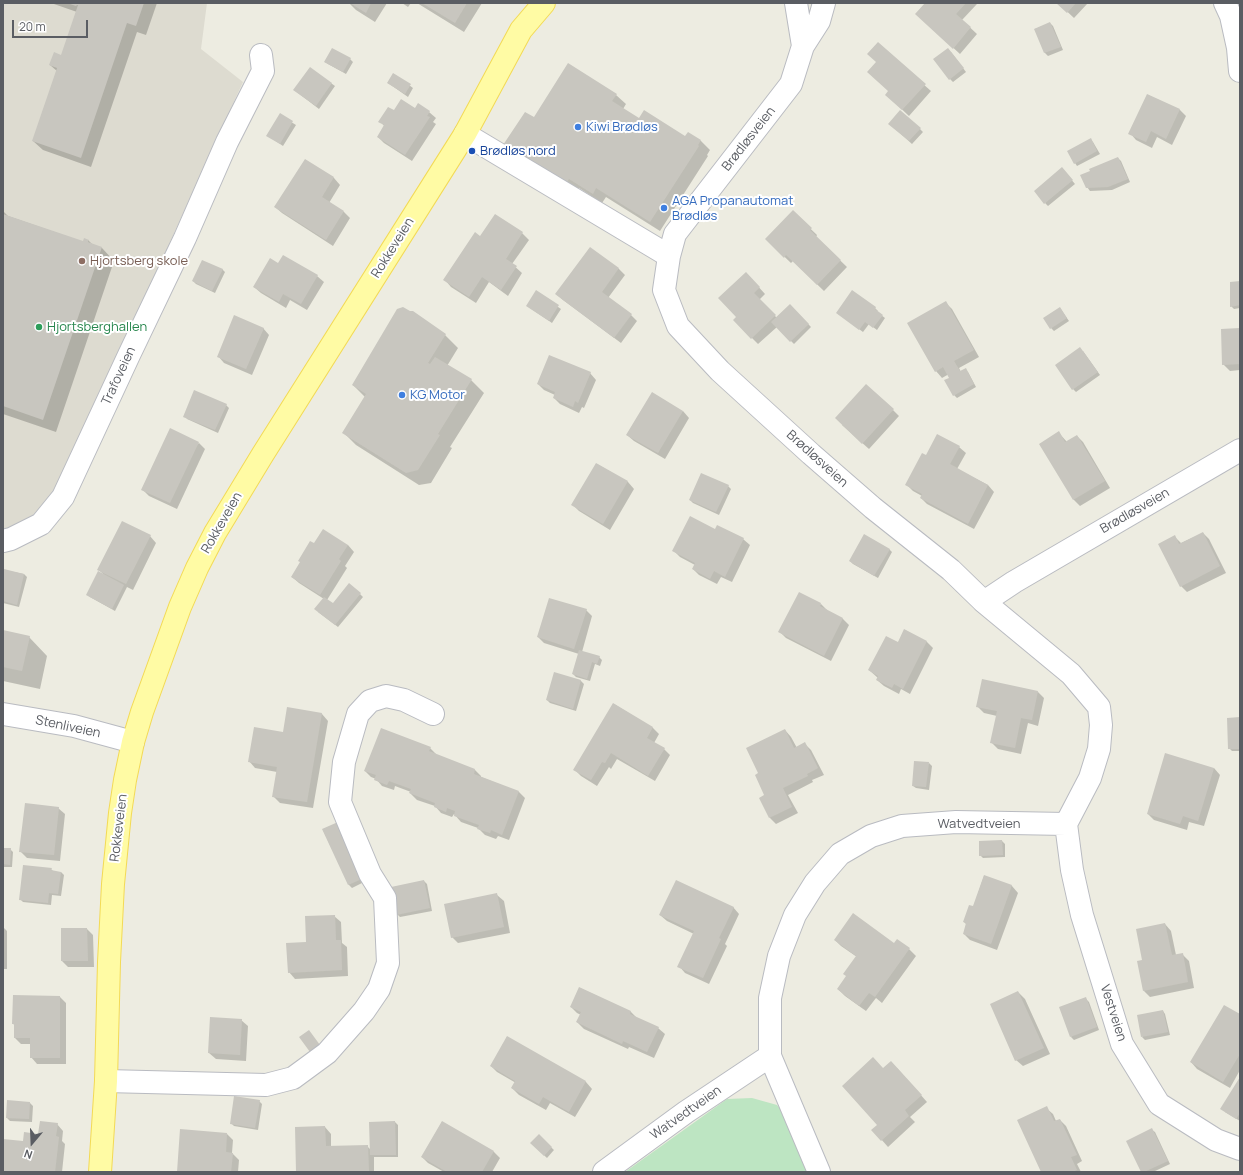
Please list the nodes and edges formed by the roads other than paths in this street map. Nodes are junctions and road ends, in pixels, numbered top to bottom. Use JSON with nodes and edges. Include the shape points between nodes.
{"nodes":[{"id":1,"x":526,"y":3,"type":"edge"},
{"id":2,"x":544,"y":3,"type":"edge"},
{"id":3,"x":796,"y":3,"type":"edge"},
{"id":4,"x":824,"y":3,"type":"edge"},
{"id":5,"x":1225,"y":3,"type":"edge"},
{"id":6,"x":521,"y":30,"type":"junction"},
{"id":7,"x":803,"y":46,"type":"junction"},
{"id":8,"x":261,"y":55,"type":"dead end"},
{"id":9,"x":1240,"y":71,"type":"edge"},
{"id":10,"x":465,"y":134,"type":"junction"},
{"id":11,"x":669,"y":256,"type":"junction"},
{"id":12,"x":1240,"y":450,"type":"edge"},
{"id":13,"x":3,"y":542,"type":"edge"},
{"id":14,"x":984,"y":602,"type":"junction"},
{"id":15,"x":3,"y":714,"type":"edge"},
{"id":16,"x":433,"y":714,"type":"dead end"},
{"id":17,"x":133,"y":742,"type":"junction"},
{"id":18,"x":1066,"y":824,"type":"junction"},
{"id":19,"x":770,"y":1056,"type":"junction"},
{"id":20,"x":106,"y":1081,"type":"junction"},
{"id":21,"x":1240,"y":1149,"type":"edge"},
{"id":22,"x":100,"y":1172,"type":"edge"},
{"id":23,"x":604,"y":1172,"type":"edge"},
{"id":24,"x":818,"y":1172,"type":"edge"}],
"edges":[{"from":1,"to":6,"type":"main road","name":"Rokkeveien"},
{"from":2,"to":6,"type":"main road","name":"Rokkeveien"},
{"from":3,"to":7,"type":"street","name":"Brødløsveien"},
{"from":4,"to":7,"type":"street","name":"Brødløsveien","via":[[819,21]]},
{"from":5,"to":9,"type":"street","via":[[1231,16]]},
{"from":6,"to":10,"type":"main road","name":"Rokkeveien"},
{"from":7,"to":11,"type":"street","name":"Brødløsveien","via":[[791,84],[675,234]]},
{"from":8,"to":13,"type":"street","name":"Trafoveien","via":[[263,71],[63,497],[41,524]]},
{"from":10,"to":11,"type":"street"},
{"from":10,"to":17,"type":"main road","name":"Rokkeveien","via":[[215,533],[180,607]]},
{"from":11,"to":14,"type":"street","name":"Brødløsveien","via":[[664,290],[678,326],[720,371],[811,454],[873,508],[951,570]]},
{"from":12,"to":14,"type":"street","name":"Brødløsveien"},
{"from":14,"to":18,"type":"street","via":[[1070,674],[1099,707],[1099,749],[1090,778]]},
{"from":15,"to":17,"type":"street","name":"Stenliveien","via":[[74,726]]},
{"from":16,"to":20,"type":"street","via":[[404,700],[386,696],[370,701],[358,714],[344,762],[340,802],[370,874],[385,898],[388,962],[379,989],[328,1053],[293,1078],[266,1085]]},
{"from":17,"to":20,"type":"main road","name":"Rokkeveien","via":[[121,806],[113,884]]},
{"from":18,"to":19,"type":"street","name":"Watvedtveien","via":[[956,822],[902,826],[871,836],[840,854],[815,883],[795,915],[780,956],[770,998]]},
{"from":18,"to":21,"type":"street","name":"Vestveien","via":[[1072,870],[1082,915],[1122,1044],[1160,1104],[1216,1140]]},
{"from":19,"to":23,"type":"street","name":"Watvedtveien","via":[[686,1112]]},
{"from":19,"to":24,"type":"street","name":"Watvedtveien"},
{"from":20,"to":22,"type":"main road","name":"Rokkeveien"}]}
